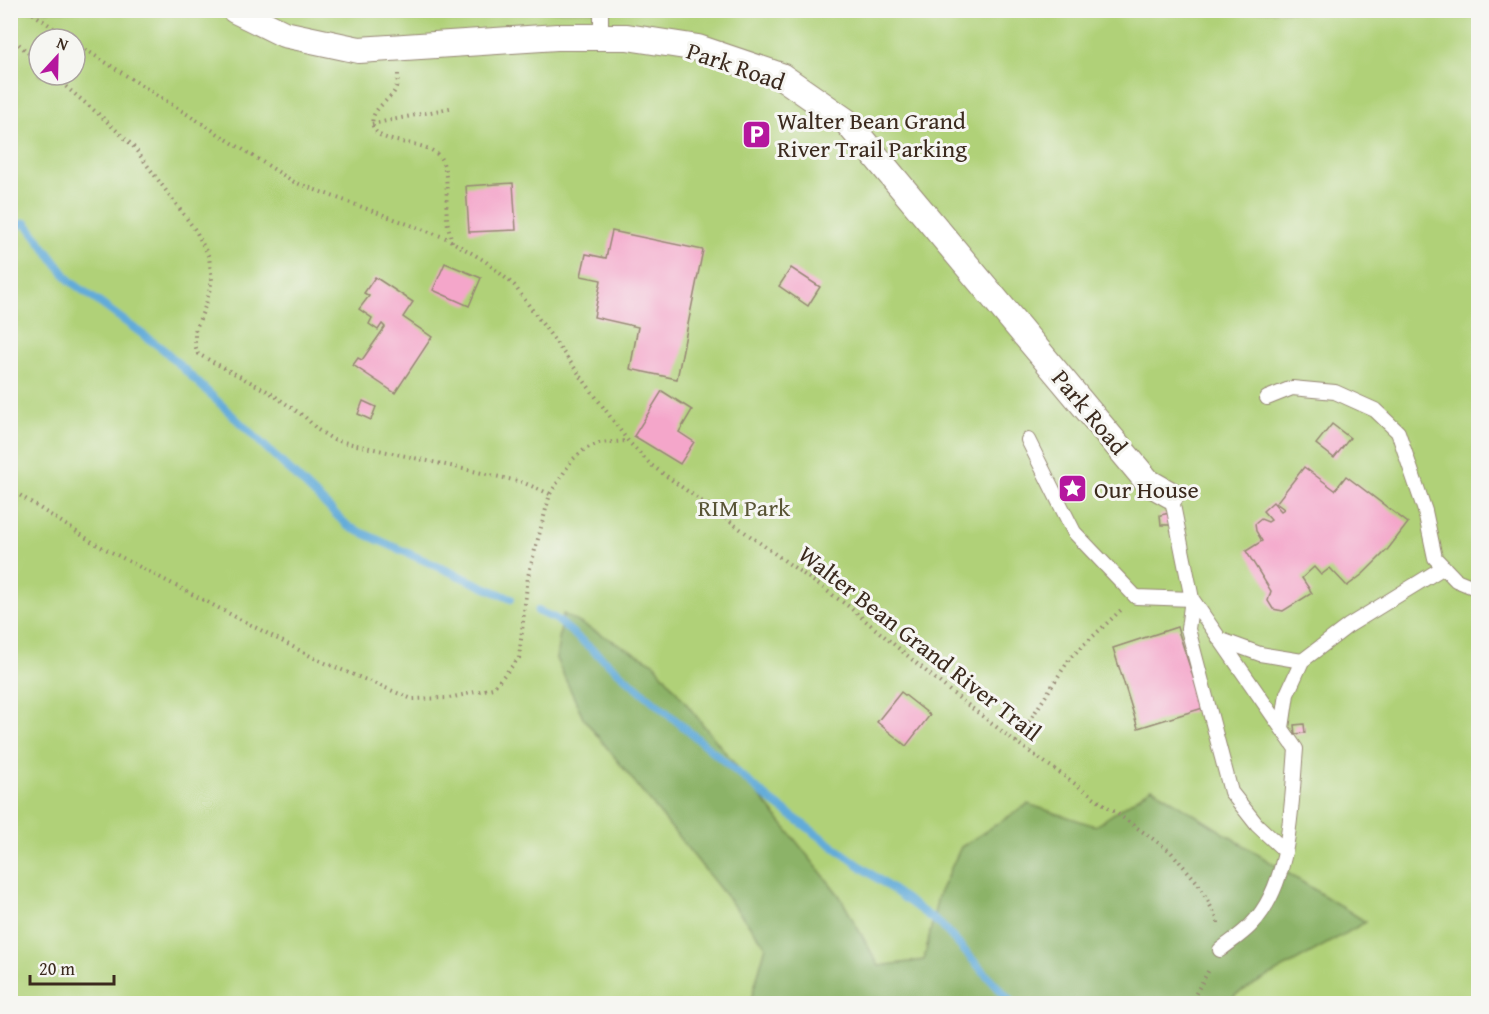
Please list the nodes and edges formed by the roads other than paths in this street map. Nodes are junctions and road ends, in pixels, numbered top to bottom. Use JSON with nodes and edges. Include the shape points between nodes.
{"nodes":[{"id":1,"x":235,"y":10,"type":"edge"},
{"id":2,"x":601,"y":10,"type":"edge"},
{"id":3,"x":601,"y":38,"type":"junction"},
{"id":4,"x":1267,"y":398,"type":"dead end"},
{"id":5,"x":1028,"y":440,"type":"dead end"},
{"id":6,"x":1171,"y":495,"type":"joint"},
{"id":7,"x":1444,"y":567,"type":"junction"},
{"id":8,"x":1479,"y":589,"type":"edge"},
{"id":9,"x":1192,"y":599,"type":"junction"},
{"id":10,"x":1219,"y":639,"type":"junction"},
{"id":11,"x":1302,"y":661,"type":"junction"},
{"id":12,"x":1282,"y":728,"type":"junction"},
{"id":13,"x":1285,"y":851,"type":"junction"},
{"id":14,"x":1221,"y":950,"type":"road end"}],
"edges":[{"from":1,"to":3,"type":"street","name":"Park Road","via":[[284,34],[359,50],[557,36]]},
{"from":2,"to":3,"type":"lane"},
{"from":3,"to":6,"type":"street","name":"Park Road","via":[[627,37],[698,48],[781,76],[847,122],[1148,482]]},
{"from":4,"to":7,"type":"lane","via":[[1292,388],[1335,392],[1375,410],[1398,432],[1425,512],[1435,558]]},
{"from":5,"to":9,"type":"lane","via":[[1074,532],[1136,597]]},
{"from":6,"to":9,"type":"lane"},
{"from":7,"to":8,"type":"lane","via":[[1456,580]]},
{"from":7,"to":11,"type":"lane","via":[[1348,626]]},
{"from":9,"to":10,"type":"lane"},
{"from":9,"to":13,"type":"lane","via":[[1188,629],[1231,792],[1257,825]]},
{"from":10,"to":11,"type":"lane","via":[[1260,654]]},
{"from":10,"to":12,"type":"lane"},
{"from":11,"to":12,"type":"lane","via":[[1287,694]]},
{"from":12,"to":13,"type":"lane","via":[[1296,749]]},
{"from":13,"to":14,"type":"lane","via":[[1273,893],[1251,925]]}]}
